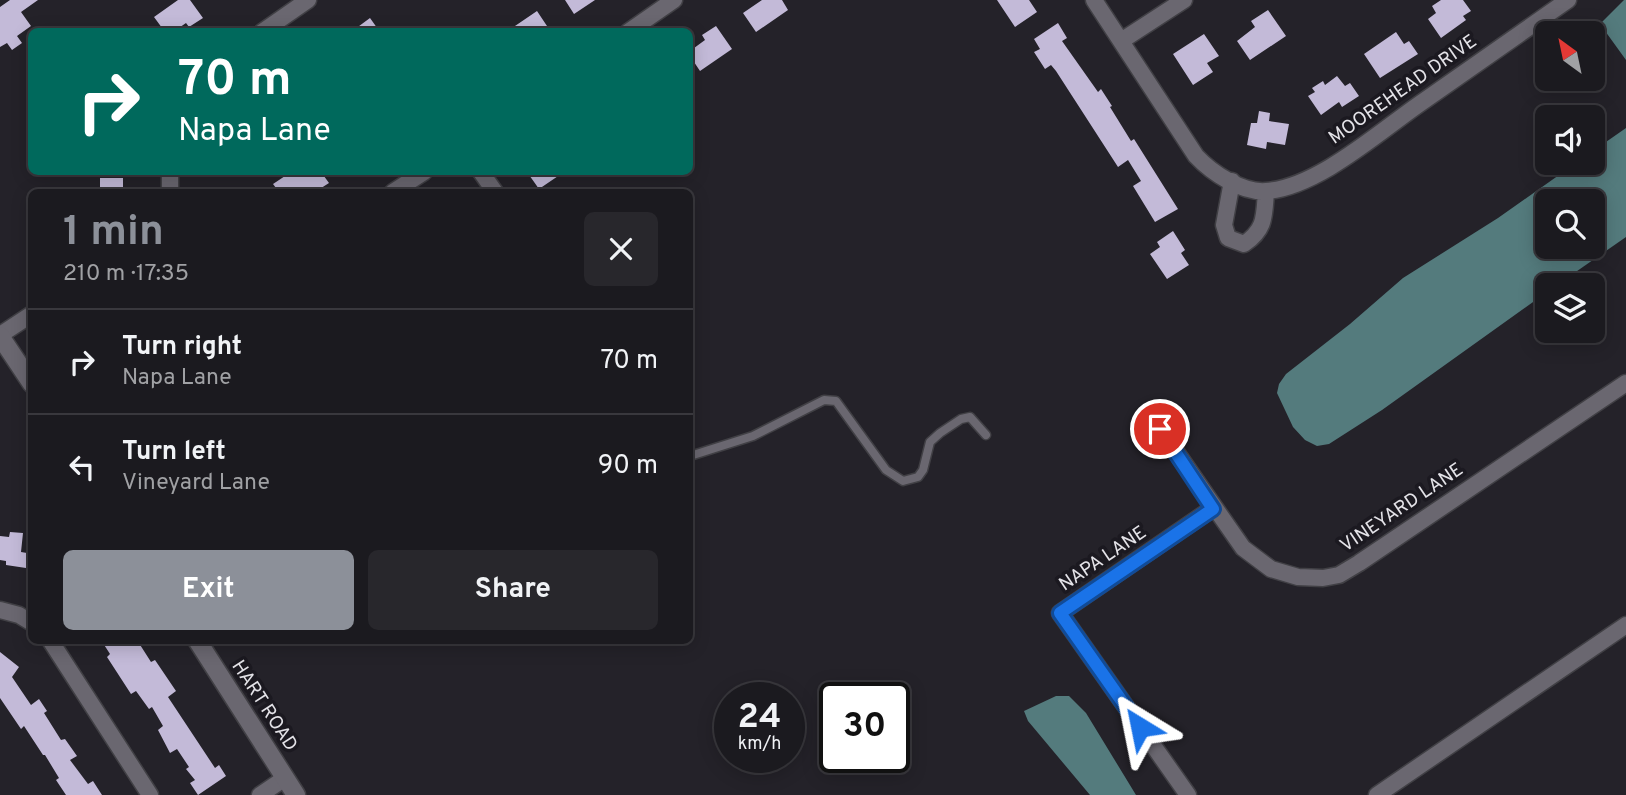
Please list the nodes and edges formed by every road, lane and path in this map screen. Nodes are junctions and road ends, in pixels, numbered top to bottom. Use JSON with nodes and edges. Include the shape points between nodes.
{"nodes":[{"id":1,"x":308,"y":0,"type":"edge"},
{"id":2,"x":1094,"y":0,"type":"edge"},
{"id":3,"x":1184,"y":0,"type":"edge"},
{"id":4,"x":1568,"y":0,"type":"edge"},
{"id":5,"x":669,"y":1,"type":"edge"},
{"id":6,"x":268,"y":28,"type":"edge"},
{"id":7,"x":633,"y":28,"type":"edge"},
{"id":8,"x":1121,"y":41,"type":"junction"},
{"id":9,"x":419,"y":175,"type":"edge"},
{"id":10,"x":1232,"y":181,"type":"junction"},
{"id":11,"x":398,"y":189,"type":"edge"},
{"id":12,"x":1259,"y":191,"type":"junction"},
{"id":13,"x":28,"y":317,"type":"edge"},
{"id":14,"x":0,"y":336,"type":"edge"},
{"id":15,"x":28,"y":378,"type":"edge"},
{"id":16,"x":1624,"y":389,"type":"edge"},
{"id":17,"x":1160,"y":429,"type":"dead end"},
{"id":18,"x":986,"y":435,"type":"dead end"},
{"id":19,"x":693,"y":455,"type":"edge"},
{"id":20,"x":1213,"y":509,"type":"junction"},
{"id":21,"x":0,"y":610,"type":"edge"},
{"id":22,"x":28,"y":620,"type":"edge"},
{"id":23,"x":1626,"y":625,"type":"edge"},
{"id":24,"x":53,"y":644,"type":"edge"},
{"id":25,"x":200,"y":644,"type":"edge"},
{"id":26,"x":285,"y":778,"type":"junction"},
{"id":27,"x":150,"y":795,"type":"edge"},
{"id":28,"x":261,"y":795,"type":"edge"},
{"id":29,"x":296,"y":795,"type":"edge"},
{"id":30,"x":1188,"y":795,"type":"edge"},
{"id":31,"x":1377,"y":795,"type":"edge"}],
"edges":[{"from":1,"to":6,"type":"street"},
{"from":2,"to":8,"type":"street"},
{"from":3,"to":8,"type":"street"},
{"from":4,"to":12,"type":"street","name":"MOOREHEAD DRIVE","via":[[1339,161],[1298,185]]},
{"from":5,"to":7,"type":"street"},
{"from":8,"to":10,"type":"street","via":[[1196,156],[1208,169]]},
{"from":9,"to":11,"type":"street"},
{"from":10,"to":12,"type":"street"},
{"from":10,"to":12,"type":"street","via":[[1224,225],[1228,238],[1244,244],[1264,221]]},
{"from":13,"to":14,"type":"street"},
{"from":14,"to":15,"type":"street"},
{"from":16,"to":20,"type":"street","name":"VINEYARD LANE","via":[[1339,575],[1298,577],[1271,569],[1243,548]]},
{"from":17,"to":20,"type":"street","name":"VINEYARD LANE"},
{"from":18,"to":19,"type":"lane","via":[[970,417],[961,419],[930,442],[918,477],[902,481],[886,470],[831,399],[753,436]]},
{"from":20,"to":30,"type":"street","name":"NAPA LANE","via":[[1060,613]]},
{"from":21,"to":22,"type":"street"},
{"from":23,"to":31,"type":"street"},
{"from":24,"to":27,"type":"street"},
{"from":25,"to":26,"type":"street","name":"HART ROAD"},
{"from":26,"to":28,"type":"street"},
{"from":26,"to":29,"type":"street","name":"HART ROAD"}]}
